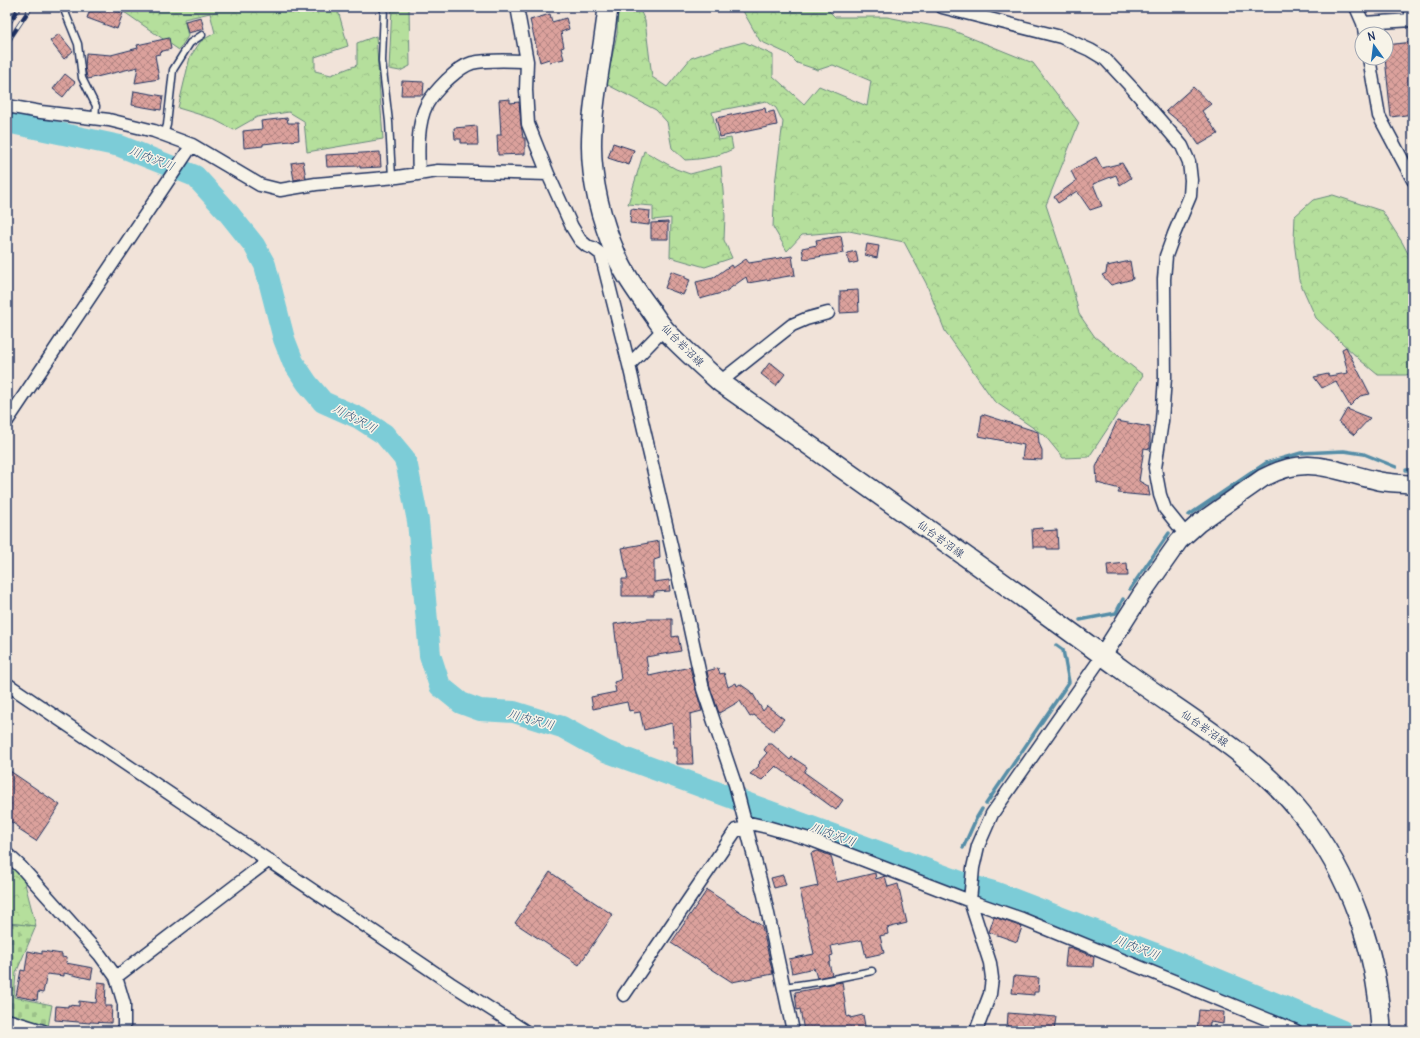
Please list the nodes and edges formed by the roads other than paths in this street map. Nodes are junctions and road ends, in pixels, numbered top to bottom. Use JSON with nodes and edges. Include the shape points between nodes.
{"nodes":[{"id":1,"x":384,"y":7,"type":"edge"},
{"id":2,"x":517,"y":7,"type":"edge"},
{"id":3,"x":608,"y":7,"type":"edge"},
{"id":4,"x":942,"y":7,"type":"edge"},
{"id":5,"x":1356,"y":7,"type":"edge"},
{"id":6,"x":1411,"y":7,"type":"edge"},
{"id":7,"x":65,"y":12,"type":"dead end"},
{"id":8,"x":1412,"y":20,"type":"edge"},
{"id":9,"x":1363,"y":26,"type":"edge"},
{"id":10,"x":1380,"y":26,"type":"edge"},
{"id":11,"x":202,"y":35,"type":"dead end"},
{"id":12,"x":527,"y":61,"type":"junction"},
{"id":13,"x":1370,"y":66,"type":"edge"},
{"id":14,"x":7,"y":106,"type":"edge"},
{"id":15,"x":95,"y":119,"type":"junction"},
{"id":16,"x":164,"y":135,"type":"junction"},
{"id":17,"x":190,"y":148,"type":"junction"},
{"id":18,"x":419,"y":173,"type":"junction"},
{"id":19,"x":548,"y":174,"type":"junction"},
{"id":20,"x":392,"y":177,"type":"junction"},
{"id":21,"x":1412,"y":177,"type":"edge"},
{"id":22,"x":828,"y":313,"type":"dead end"},
{"id":23,"x":664,"y":329,"type":"junction"},
{"id":24,"x":630,"y":365,"type":"junction"},
{"id":25,"x":720,"y":382,"type":"junction"},
{"id":26,"x":7,"y":421,"type":"edge"},
{"id":27,"x":1413,"y":484,"type":"edge"},
{"id":28,"x":1186,"y":535,"type":"junction"},
{"id":29,"x":1103,"y":655,"type":"junction"},
{"id":30,"x":7,"y":684,"type":"edge"},
{"id":31,"x":745,"y":821,"type":"junction"},
{"id":32,"x":7,"y":854,"type":"edge"},
{"id":33,"x":269,"y":860,"type":"junction"},
{"id":34,"x":970,"y":898,"type":"junction"},
{"id":35,"x":872,"y":971,"type":"dead end"},
{"id":36,"x":116,"y":977,"type":"junction"},
{"id":37,"x":784,"y":987,"type":"junction"},
{"id":38,"x":624,"y":996,"type":"dead end"},
{"id":39,"x":7,"y":1020,"type":"edge"},
{"id":40,"x":43,"y":1031,"type":"edge"},
{"id":41,"x":124,"y":1031,"type":"edge"},
{"id":42,"x":526,"y":1031,"type":"edge"},
{"id":43,"x":793,"y":1031,"type":"edge"},
{"id":44,"x":976,"y":1031,"type":"edge"},
{"id":45,"x":1296,"y":1031,"type":"edge"},
{"id":46,"x":1382,"y":1031,"type":"edge"}],
"edges":[{"from":1,"to":20,"type":"lane","via":[[382,61]]},
{"from":2,"to":12,"type":"street"},
{"from":3,"to":23,"type":"main road","name":"仙台岩沼線","via":[[594,100],[594,174],[599,202],[618,258],[634,288]]},
{"from":4,"to":28,"type":"street","via":[[1061,37],[1090,50],[1105,59],[1182,146],[1189,162],[1192,180],[1190,196],[1165,263],[1165,378],[1155,468],[1165,509]]},
{"from":5,"to":9,"type":"street"},
{"from":6,"to":8,"type":"street"},
{"from":7,"to":15,"type":"lane","via":[[78,44],[82,78],[96,106]]},
{"from":8,"to":10,"type":"street"},
{"from":11,"to":16,"type":"lane","via":[[190,43],[173,70],[168,125]]},
{"from":12,"to":18,"type":"street","via":[[494,60],[472,64],[457,70],[442,85],[427,104],[421,124],[418,147]]},
{"from":12,"to":19,"type":"street","via":[[528,124]]},
{"from":13,"to":21,"type":"street","via":[[1379,116]]},
{"from":14,"to":15,"type":"street"},
{"from":15,"to":16,"type":"street"},
{"from":16,"to":17,"type":"street"},
{"from":17,"to":20,"type":"street","via":[[260,185],[280,190]]},
{"from":17,"to":26,"type":"street"},
{"from":18,"to":19,"type":"street","via":[[462,171]]},
{"from":18,"to":20,"type":"street"},
{"from":19,"to":24,"type":"street","via":[[572,228],[580,240],[601,254]]},
{"from":22,"to":25,"type":"street","via":[[792,325]]},
{"from":23,"to":24,"type":"street"},
{"from":23,"to":25,"type":"main road","name":"仙台岩沼線"},
{"from":24,"to":31,"type":"street","via":[[703,689]]},
{"from":25,"to":29,"type":"main road","name":"仙台岩沼線"},
{"from":27,"to":28,"type":"street","via":[[1376,481],[1314,465],[1292,466],[1263,478]]},
{"from":28,"to":29,"type":"street","via":[[1141,595]]},
{"from":29,"to":34,"type":"street","via":[[992,814],[978,846]]},
{"from":29,"to":46,"type":"main road","name":"仙台岩沼線","via":[[1242,755],[1269,778],[1303,815],[1342,878],[1357,912],[1374,970]]},
{"from":30,"to":33,"type":"street"},
{"from":31,"to":34,"type":"street","via":[[809,839]]},
{"from":31,"to":37,"type":"street"},
{"from":31,"to":38,"type":"street","via":[[736,830]]},
{"from":32,"to":36,"type":"street","via":[[100,955]]},
{"from":33,"to":36,"type":"street"},
{"from":33,"to":42,"type":"street","via":[[450,983]]},
{"from":34,"to":44,"type":"street","via":[[990,963],[992,978],[990,994]]},
{"from":34,"to":45,"type":"street"},
{"from":35,"to":37,"type":"lane"},
{"from":36,"to":41,"type":"street","via":[[124,1004]]},
{"from":37,"to":43,"type":"street"},
{"from":39,"to":40,"type":"street"}]}
